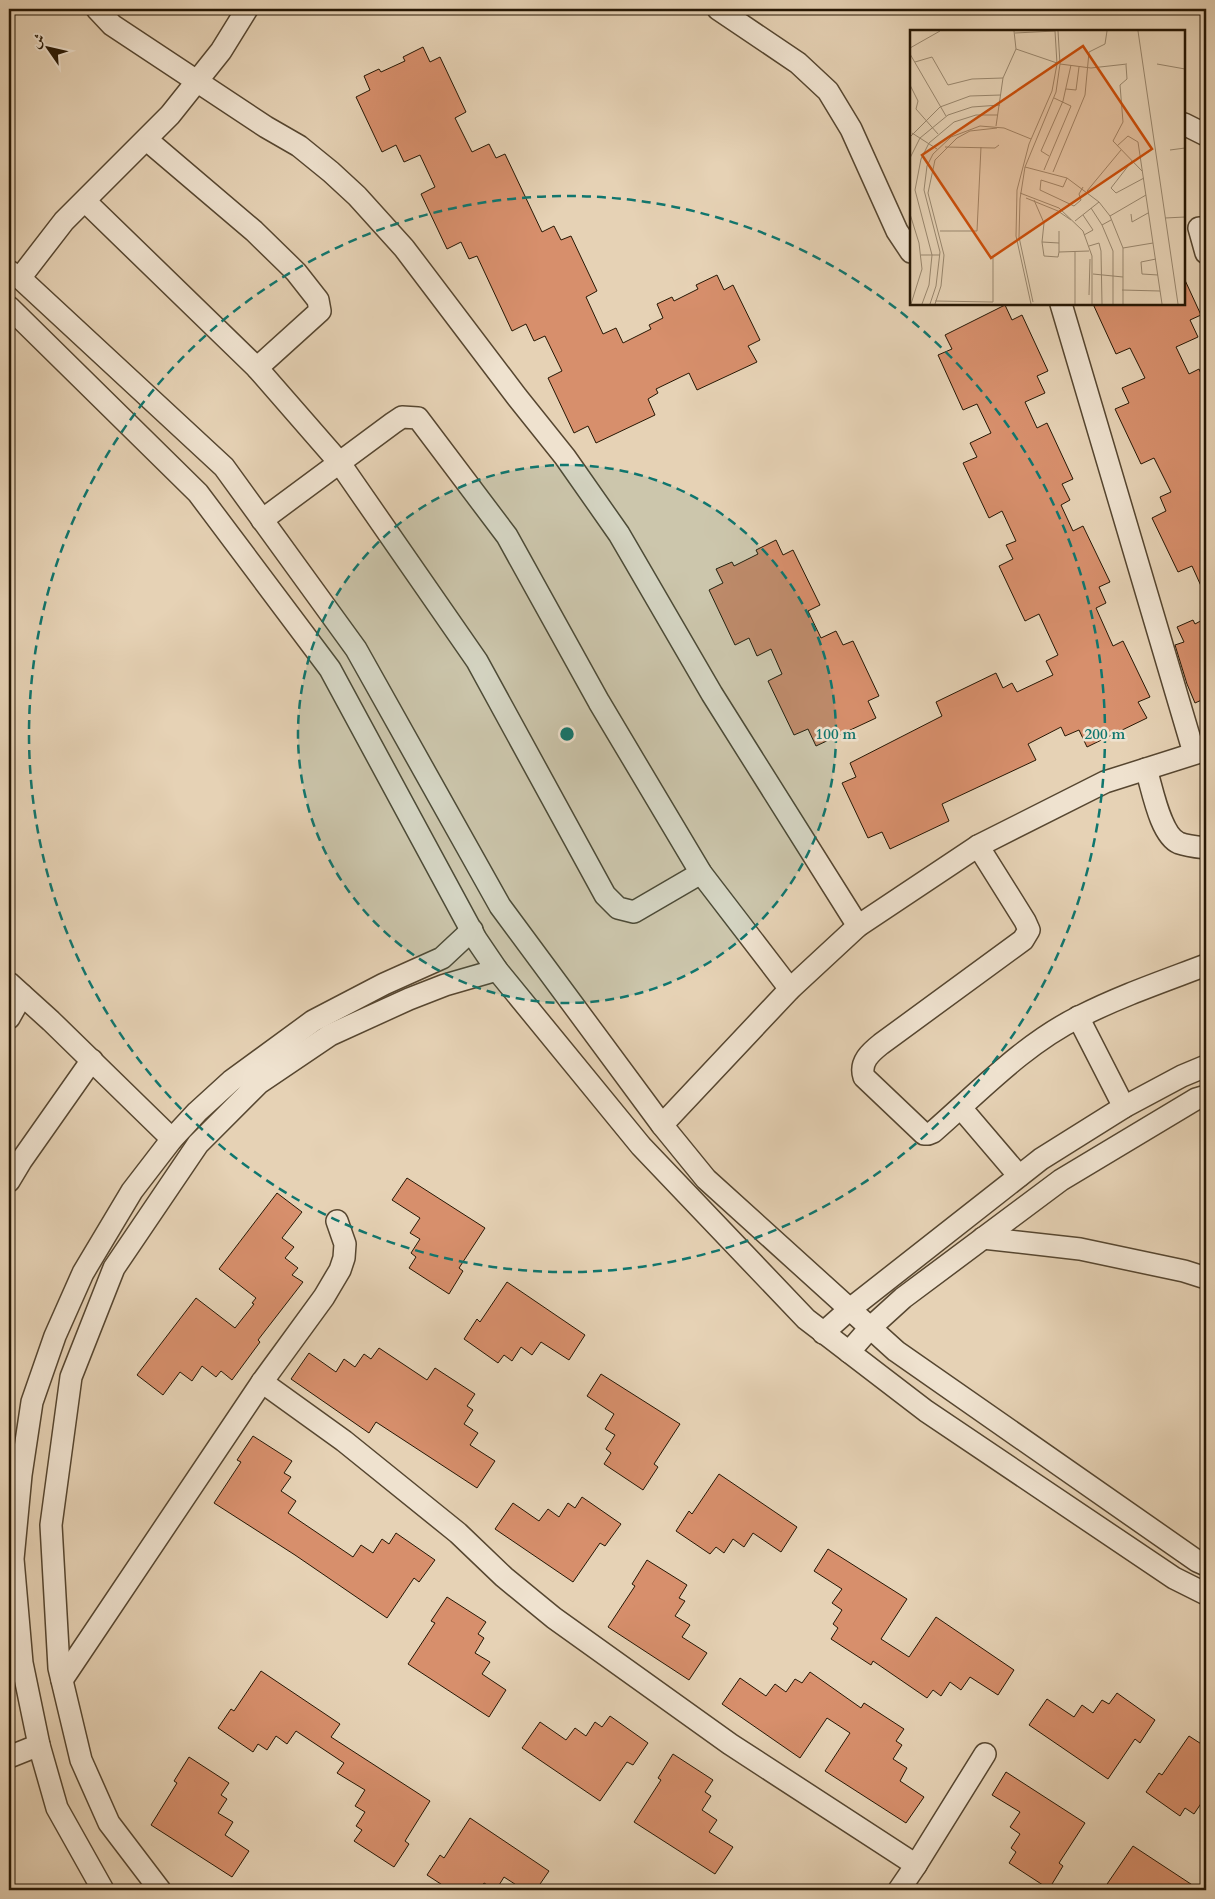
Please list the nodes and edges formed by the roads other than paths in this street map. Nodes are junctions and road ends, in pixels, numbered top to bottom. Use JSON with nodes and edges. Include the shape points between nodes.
{"nodes":[{"id":1,"x":97,"y":9,"type":"edge"},
{"id":2,"x":248,"y":9,"type":"edge"},
{"id":3,"x":718,"y":9,"type":"edge"},
{"id":4,"x":197,"y":81,"type":"junction"},
{"id":5,"x":1185,"y":124,"type":"edge"},
{"id":6,"x":1206,"y":135,"type":"edge"},
{"id":7,"x":147,"y":140,"type":"junction"},
{"id":8,"x":85,"y":201,"type":"junction"},
{"id":9,"x":1196,"y":229,"type":"edge"},
{"id":10,"x":910,"y":250,"type":"edge"},
{"id":11,"x":1206,"y":253,"type":"edge"},
{"id":12,"x":14,"y":275,"type":"edge"},
{"id":13,"x":1061,"y":305,"type":"edge"},
{"id":14,"x":9,"y":307,"type":"edge"},
{"id":15,"x":257,"y":368,"type":"junction"},
{"id":16,"x":339,"y":462,"type":"junction"},
{"id":17,"x":262,"y":520,"type":"junction"},
{"id":18,"x":1200,"y":752,"type":"edge"},
{"id":19,"x":1146,"y":768,"type":"junction"},
{"id":20,"x":978,"y":846,"type":"junction"},
{"id":21,"x":1206,"y":848,"type":"edge"},
{"id":22,"x":701,"y":873,"type":"junction"},
{"id":23,"x":858,"y":926,"type":"junction"},
{"id":24,"x":472,"y":930,"type":"junction"},
{"id":25,"x":1206,"y":965,"type":"edge"},
{"id":26,"x":497,"y":970,"type":"junction"},
{"id":27,"x":16,"y":989,"type":"edge"},
{"id":28,"x":790,"y":989,"type":"junction"},
{"id":29,"x":1078,"y":1017,"type":"junction"},
{"id":30,"x":9,"y":1018,"type":"edge"},
{"id":31,"x":92,"y":1060,"type":"junction"},
{"id":32,"x":1206,"y":1066,"type":"edge"},
{"id":33,"x":1206,"y":1096,"type":"edge"},
{"id":34,"x":1124,"y":1107,"type":"junction"},
{"id":35,"x":961,"y":1108,"type":"junction"},
{"id":36,"x":662,"y":1125,"type":"junction"},
{"id":37,"x":172,"y":1139,"type":"junction"},
{"id":38,"x":1019,"y":1176,"type":"junction"},
{"id":39,"x":9,"y":1181,"type":"edge"},
{"id":40,"x":337,"y":1221,"type":"dead end"},
{"id":41,"x":983,"y":1238,"type":"junction"},
{"id":42,"x":1206,"y":1278,"type":"edge"},
{"id":43,"x":850,"y":1309,"type":"junction"},
{"id":44,"x":870,"y":1328,"type":"junction"},
{"id":45,"x":823,"y":1332,"type":"junction"},
{"id":46,"x":849,"y":1352,"type":"junction"},
{"id":47,"x":262,"y":1382,"type":"junction"},
{"id":48,"x":1206,"y":1565,"type":"edge"},
{"id":49,"x":1206,"y":1594,"type":"edge"},
{"id":50,"x":62,"y":1680,"type":"junction"},
{"id":51,"x":39,"y":1744,"type":"junction"},
{"id":52,"x":985,"y":1754,"type":"dead end"},
{"id":53,"x":9,"y":1757,"type":"edge"},
{"id":54,"x":916,"y":1865,"type":"junction"},
{"id":55,"x":101,"y":1889,"type":"edge"},
{"id":56,"x":160,"y":1890,"type":"edge"},
{"id":57,"x":899,"y":1890,"type":"edge"}],
"edges":[{"from":1,"to":4,"type":"street","via":[[112,25]]},
{"from":2,"to":4,"type":"street"},
{"from":3,"to":10,"type":"street","via":[[798,63],[828,90],[851,130],[897,231]]},
{"from":4,"to":7,"type":"street"},
{"from":4,"to":23,"type":"street","via":[[305,151],[357,196],[404,248],[619,534],[712,694]]},
{"from":5,"to":6,"type":"street"},
{"from":7,"to":8,"type":"street"},
{"from":7,"to":15,"type":"street","via":[[254,231],[296,272],[318,300],[320,311]]},
{"from":8,"to":12,"type":"street"},
{"from":8,"to":15,"type":"street"},
{"from":9,"to":11,"type":"street"},
{"from":12,"to":17,"type":"street","via":[[224,467]]},
{"from":13,"to":18,"type":"street"},
{"from":14,"to":24,"type":"street","via":[[198,493],[330,669]]},
{"from":15,"to":16,"type":"street"},
{"from":16,"to":17,"type":"street"},
{"from":16,"to":22,"type":"street","via":[[477,661],[606,894],[618,908],[634,912]]},
{"from":16,"to":22,"type":"street","via":[[402,417],[418,418],[507,536],[599,702]]},
{"from":17,"to":36,"type":"street","via":[[356,649],[500,906]]},
{"from":18,"to":19,"type":"street"},
{"from":19,"to":20,"type":"street","via":[[1105,782]]},
{"from":19,"to":21,"type":"street","via":[[1167,831],[1178,843]]},
{"from":20,"to":23,"type":"street"},
{"from":20,"to":35,"type":"street","via":[[1025,921],[1028,934],[871,1052],[862,1070],[864,1077],[924,1134],[933,1132]]},
{"from":22,"to":28,"type":"street"},
{"from":23,"to":28,"type":"street"},
{"from":24,"to":26,"type":"street"},
{"from":24,"to":37,"type":"street","via":[[442,958],[313,1021],[230,1081]]},
{"from":25,"to":29,"type":"street"},
{"from":26,"to":45,"type":"street","via":[[641,1146],[806,1319]]},
{"from":26,"to":50,"type":"street","via":[[445,985],[330,1035],[258,1083],[198,1144],[114,1268],[71,1377],[51,1525]]},
{"from":27,"to":30,"type":"street"},
{"from":27,"to":31,"type":"street"},
{"from":28,"to":36,"type":"street"},
{"from":29,"to":34,"type":"street"},
{"from":29,"to":35,"type":"street","via":[[1036,1044]]},
{"from":31,"to":37,"type":"street"},
{"from":31,"to":39,"type":"street"},
{"from":32,"to":34,"type":"street"},
{"from":33,"to":41,"type":"street","via":[[1061,1180]]},
{"from":34,"to":38,"type":"street","via":[[1041,1158]]},
{"from":35,"to":38,"type":"street"},
{"from":36,"to":43,"type":"street","via":[[706,1179]]},
{"from":37,"to":51,"type":"street","via":[[132,1192],[83,1273],[55,1336],[32,1402],[13,1560],[22,1663]]},
{"from":38,"to":43,"type":"street"},
{"from":40,"to":47,"type":"street","via":[[345,1244],[340,1270]]},
{"from":41,"to":42,"type":"street","via":[[1080,1249],[1184,1270]]},
{"from":41,"to":44,"type":"street","via":[[903,1298]]},
{"from":43,"to":44,"type":"street"},
{"from":43,"to":45,"type":"street"},
{"from":44,"to":46,"type":"street"},
{"from":44,"to":48,"type":"street","via":[[896,1351]]},
{"from":45,"to":46,"type":"street"},
{"from":46,"to":49,"type":"street","via":[[934,1416],[1174,1578]]},
{"from":47,"to":50,"type":"street"},
{"from":47,"to":54,"type":"street","via":[[344,1441],[443,1521],[554,1618],[730,1744]]},
{"from":50,"to":56,"type":"street","via":[[81,1760],[109,1823]]},
{"from":51,"to":53,"type":"street"},
{"from":51,"to":55,"type":"street","via":[[57,1808]]},
{"from":52,"to":54,"type":"street"},
{"from":54,"to":57,"type":"street"}]}
